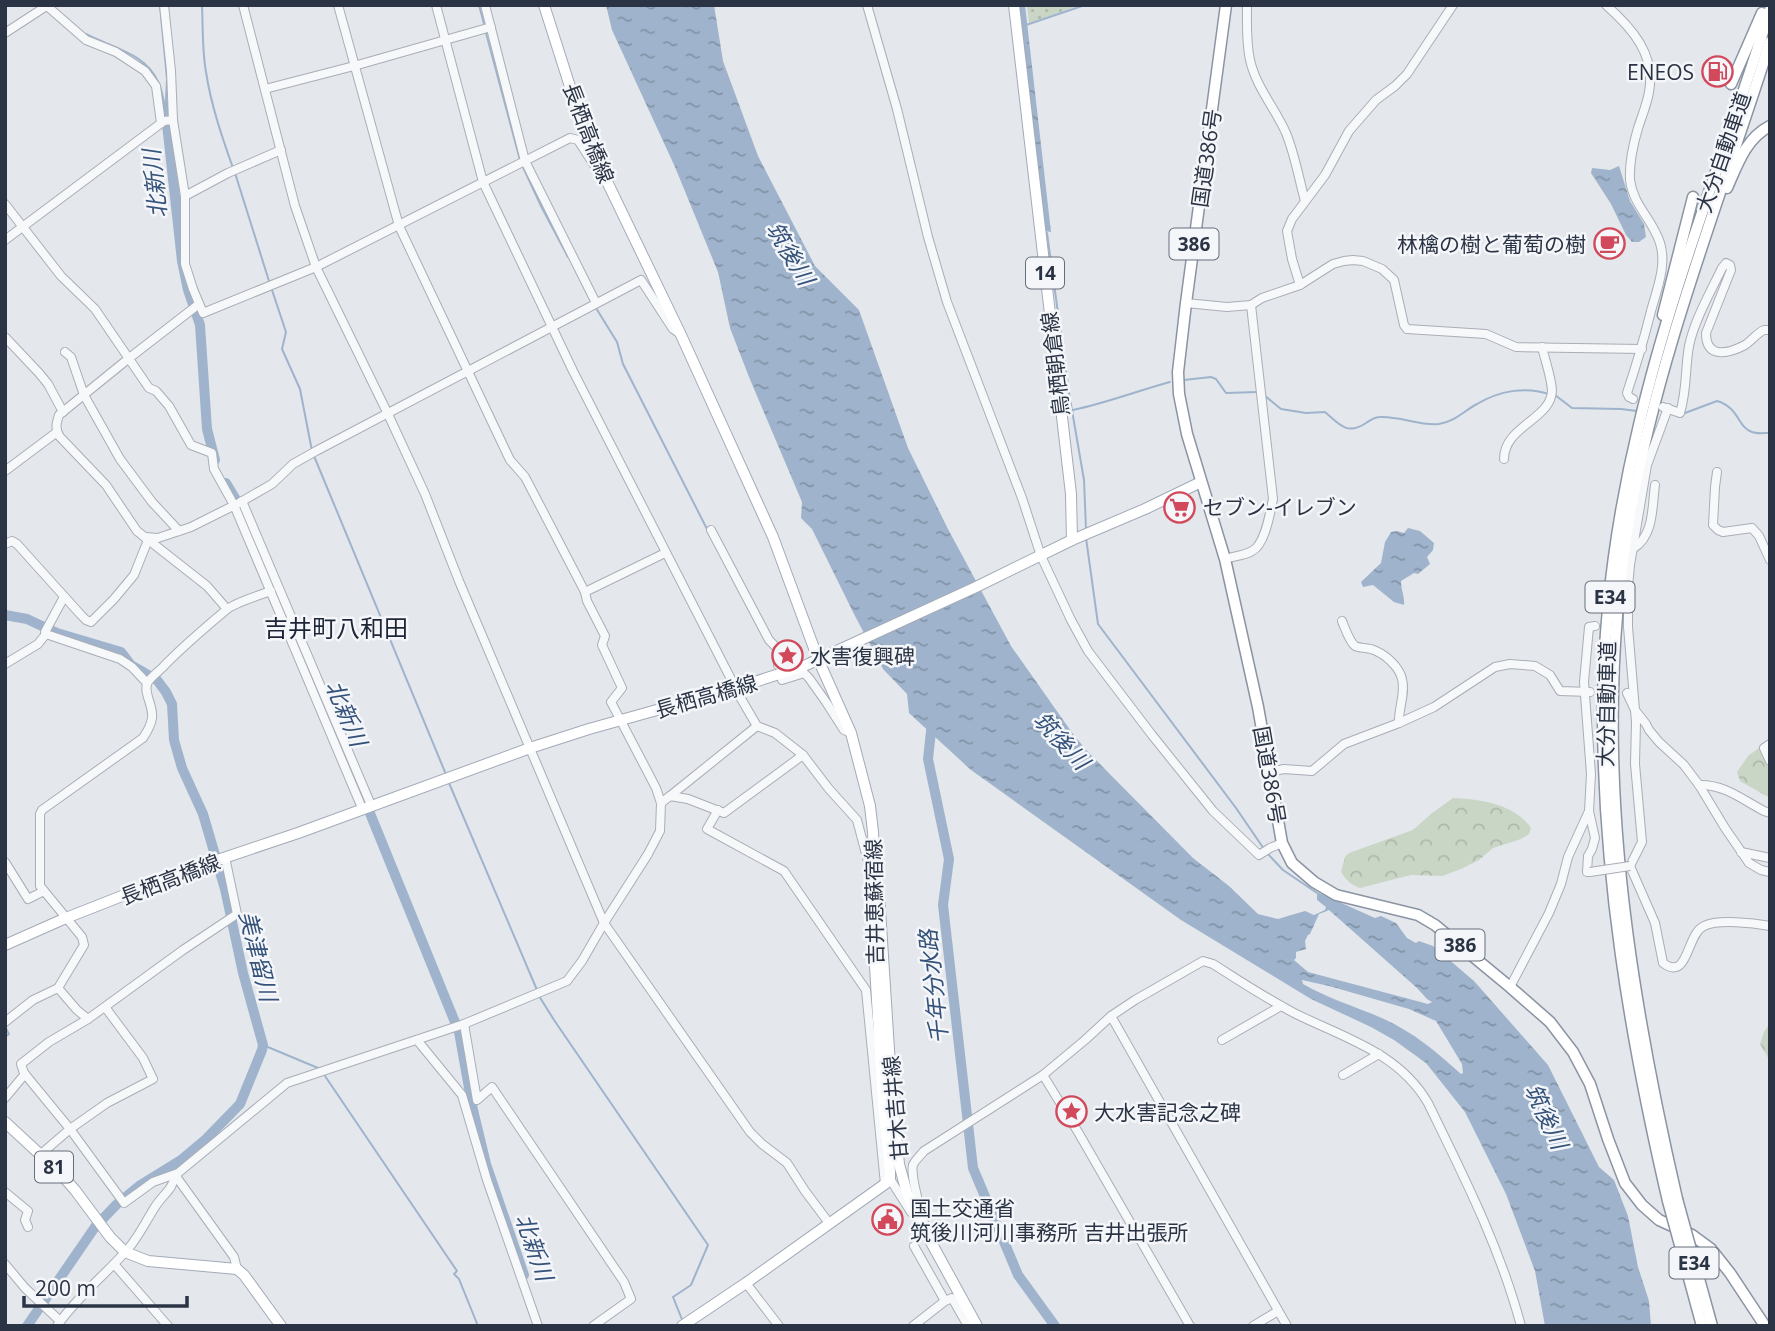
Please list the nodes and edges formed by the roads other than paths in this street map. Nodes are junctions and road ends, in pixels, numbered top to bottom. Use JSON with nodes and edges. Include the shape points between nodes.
{"nodes":[{"id":1,"x":164,"y":5,"type":"edge"},
{"id":2,"x":243,"y":5,"type":"edge"},
{"id":3,"x":338,"y":5,"type":"edge"},
{"id":4,"x":436,"y":5,"type":"edge"},
{"id":5,"x":485,"y":5,"type":"edge"},
{"id":6,"x":544,"y":5,"type":"edge"},
{"id":7,"x":867,"y":5,"type":"edge"},
{"id":8,"x":1014,"y":5,"type":"edge"},
{"id":9,"x":1226,"y":5,"type":"edge"},
{"id":10,"x":1247,"y":5,"type":"edge"},
{"id":11,"x":1453,"y":5,"type":"edge"},
{"id":12,"x":1606,"y":5,"type":"edge"},
{"id":13,"x":1765,"y":5,"type":"edge"},
{"id":14,"x":47,"y":6,"type":"edge"},
{"id":15,"x":1770,"y":10,"type":"edge"},
{"id":16,"x":491,"y":27,"type":"junction"},
{"id":17,"x":5,"y":33,"type":"edge"},
{"id":18,"x":446,"y":40,"type":"junction"},
{"id":19,"x":1770,"y":42,"type":"edge"},
{"id":20,"x":354,"y":66,"type":"junction"},
{"id":21,"x":1731,"y":84,"type":"dead end"},
{"id":22,"x":265,"y":89,"type":"junction"},
{"id":23,"x":167,"y":121,"type":"junction"},
{"id":24,"x":1770,"y":126,"type":"edge"},
{"id":25,"x":281,"y":150,"type":"junction"},
{"id":26,"x":525,"y":161,"type":"junction"},
{"id":27,"x":604,"y":175,"type":"junction"},
{"id":28,"x":483,"y":182,"type":"junction"},
{"id":29,"x":184,"y":197,"type":"junction"},
{"id":30,"x":1693,"y":197,"type":"dead end"},
{"id":31,"x":1305,"y":201,"type":"junction"},
{"id":32,"x":5,"y":204,"type":"edge"},
{"id":33,"x":399,"y":226,"type":"junction"},
{"id":34,"x":23,"y":228,"type":"junction"},
{"id":35,"x":5,"y":240,"type":"edge"},
{"id":36,"x":316,"y":267,"type":"junction"},
{"id":37,"x":1300,"y":285,"type":"junction"},
{"id":38,"x":596,"y":303,"type":"junction"},
{"id":39,"x":1186,"y":303,"type":"junction"},
{"id":40,"x":198,"y":305,"type":"junction"},
{"id":41,"x":1251,"y":305,"type":"junction"},
{"id":42,"x":552,"y":327,"type":"junction"},
{"id":43,"x":1770,"y":330,"type":"edge"},
{"id":44,"x":1675,"y":331,"type":"junction"},
{"id":45,"x":681,"y":335,"type":"junction"},
{"id":46,"x":5,"y":337,"type":"edge"},
{"id":47,"x":1542,"y":347,"type":"junction"},
{"id":48,"x":1642,"y":349,"type":"junction"},
{"id":49,"x":65,"y":352,"type":"dead end"},
{"id":50,"x":128,"y":359,"type":"junction"},
{"id":51,"x":469,"y":370,"type":"junction"},
{"id":52,"x":84,"y":395,"type":"junction"},
{"id":53,"x":1633,"y":399,"type":"dead end"},
{"id":54,"x":63,"y":412,"type":"junction"},
{"id":55,"x":387,"y":412,"type":"junction"},
{"id":56,"x":1639,"y":424,"type":"junction"},
{"id":57,"x":57,"y":432,"type":"junction"},
{"id":58,"x":1504,"y":459,"type":"dead end"},
{"id":59,"x":5,"y":471,"type":"edge"},
{"id":60,"x":1717,"y":472,"type":"dead end"},
{"id":61,"x":1201,"y":482,"type":"junction"},
{"id":62,"x":1655,"y":485,"type":"dead end"},
{"id":63,"x":239,"y":503,"type":"junction"},
{"id":64,"x":711,"y":530,"type":"dead end"},
{"id":65,"x":179,"y":531,"type":"junction"},
{"id":66,"x":147,"y":538,"type":"junction"},
{"id":67,"x":1072,"y":540,"type":"junction"},
{"id":68,"x":5,"y":544,"type":"edge"},
{"id":69,"x":1634,"y":548,"type":"junction"},
{"id":70,"x":665,"y":553,"type":"junction"},
{"id":71,"x":1036,"y":558,"type":"junction"},
{"id":72,"x":1225,"y":559,"type":"junction"},
{"id":73,"x":1770,"y":560,"type":"edge"},
{"id":74,"x":271,"y":591,"type":"junction"},
{"id":75,"x":586,"y":592,"type":"junction"},
{"id":76,"x":64,"y":597,"type":"junction"},
{"id":77,"x":227,"y":608,"type":"junction"},
{"id":78,"x":1342,"y":621,"type":"dead end"},
{"id":79,"x":1595,"y":625,"type":"dead end"},
{"id":80,"x":47,"y":630,"type":"junction"},
{"id":81,"x":821,"y":658,"type":"junction"},
{"id":82,"x":5,"y":664,"type":"edge"},
{"id":83,"x":778,"y":665,"type":"dead end"},
{"id":84,"x":151,"y":679,"type":"junction"},
{"id":85,"x":782,"y":680,"type":"dead end"},
{"id":86,"x":732,"y":681,"type":"dead end"},
{"id":87,"x":737,"y":690,"type":"dead end"},
{"id":88,"x":1587,"y":692,"type":"junction"},
{"id":89,"x":1627,"y":693,"type":"dead end"},
{"id":90,"x":1635,"y":710,"type":"junction"},
{"id":91,"x":620,"y":720,"type":"junction"},
{"id":92,"x":1399,"y":723,"type":"junction"},
{"id":93,"x":757,"y":726,"type":"junction"},
{"id":94,"x":851,"y":733,"type":"junction"},
{"id":95,"x":1770,"y":744,"type":"edge"},
{"id":96,"x":530,"y":748,"type":"junction"},
{"id":97,"x":803,"y":755,"type":"junction"},
{"id":98,"x":1770,"y":761,"type":"edge"},
{"id":99,"x":1269,"y":772,"type":"junction"},
{"id":100,"x":1699,"y":785,"type":"junction"},
{"id":101,"x":670,"y":796,"type":"junction"},
{"id":102,"x":661,"y":803,"type":"junction"},
{"id":103,"x":366,"y":807,"type":"junction"},
{"id":104,"x":718,"y":810,"type":"junction"},
{"id":105,"x":1589,"y":811,"type":"junction"},
{"id":106,"x":1770,"y":813,"type":"edge"},
{"id":107,"x":1282,"y":843,"type":"junction"},
{"id":108,"x":1741,"y":852,"type":"junction"},
{"id":109,"x":225,"y":857,"type":"junction"},
{"id":110,"x":1770,"y":858,"type":"edge"},
{"id":111,"x":5,"y":862,"type":"edge"},
{"id":112,"x":1630,"y":866,"type":"junction"},
{"id":113,"x":1770,"y":872,"type":"edge"},
{"id":114,"x":875,"y":874,"type":"junction"},
{"id":115,"x":44,"y":891,"type":"junction"},
{"id":116,"x":66,"y":918,"type":"junction"},
{"id":117,"x":604,"y":923,"type":"junction"},
{"id":118,"x":1770,"y":926,"type":"edge"},
{"id":119,"x":5,"y":945,"type":"edge"},
{"id":120,"x":1510,"y":986,"type":"junction"},
{"id":121,"x":58,"y":988,"type":"junction"},
{"id":122,"x":1281,"y":1006,"type":"junction"},
{"id":123,"x":105,"y":1007,"type":"junction"},
{"id":124,"x":1111,"y":1016,"type":"junction"},
{"id":125,"x":88,"y":1019,"type":"junction"},
{"id":126,"x":5,"y":1022,"type":"edge"},
{"id":127,"x":464,"y":1024,"type":"junction"},
{"id":128,"x":417,"y":1040,"type":"junction"},
{"id":129,"x":1222,"y":1040,"type":"dead end"},
{"id":130,"x":1379,"y":1054,"type":"junction"},
{"id":131,"x":25,"y":1074,"type":"junction"},
{"id":132,"x":1043,"y":1075,"type":"junction"},
{"id":133,"x":1343,"y":1075,"type":"dead end"},
{"id":134,"x":5,"y":1098,"type":"edge"},
{"id":135,"x":8,"y":1129,"type":"edge"},
{"id":136,"x":70,"y":1129,"type":"junction"},
{"id":137,"x":41,"y":1154,"type":"junction"},
{"id":138,"x":175,"y":1175,"type":"junction"},
{"id":139,"x":887,"y":1181,"type":"junction"},
{"id":140,"x":5,"y":1192,"type":"edge"},
{"id":141,"x":1672,"y":1200,"type":"junction"},
{"id":142,"x":829,"y":1223,"type":"junction"},
{"id":143,"x":28,"y":1227,"type":"dead end"},
{"id":144,"x":928,"y":1237,"type":"junction"},
{"id":145,"x":915,"y":1245,"type":"dead end"},
{"id":146,"x":125,"y":1252,"type":"junction"},
{"id":147,"x":5,"y":1264,"type":"edge"},
{"id":148,"x":114,"y":1264,"type":"junction"},
{"id":149,"x":237,"y":1269,"type":"junction"},
{"id":150,"x":746,"y":1283,"type":"junction"},
{"id":151,"x":946,"y":1300,"type":"junction"},
{"id":152,"x":1278,"y":1311,"type":"junction"},
{"id":153,"x":59,"y":1323,"type":"edge"},
{"id":154,"x":683,"y":1325,"type":"edge"},
{"id":155,"x":168,"y":1326,"type":"edge"},
{"id":156,"x":281,"y":1326,"type":"edge"},
{"id":157,"x":538,"y":1326,"type":"edge"},
{"id":158,"x":593,"y":1326,"type":"edge"},
{"id":159,"x":779,"y":1326,"type":"edge"},
{"id":160,"x":913,"y":1326,"type":"edge"},
{"id":161,"x":968,"y":1326,"type":"edge"},
{"id":162,"x":977,"y":1326,"type":"edge"},
{"id":163,"x":1190,"y":1326,"type":"edge"},
{"id":164,"x":1253,"y":1326,"type":"edge"},
{"id":165,"x":1287,"y":1326,"type":"edge"},
{"id":166,"x":1521,"y":1326,"type":"edge"},
{"id":167,"x":1702,"y":1326,"type":"edge"},
{"id":168,"x":1712,"y":1326,"type":"edge"},
{"id":169,"x":1765,"y":1326,"type":"edge"}],
"edges":[{"from":1,"to":23,"type":"street","via":[[171,71]]},
{"from":2,"to":22,"type":"street"},
{"from":3,"to":20,"type":"street"},
{"from":4,"to":18,"type":"street"},
{"from":5,"to":16,"type":"street"},
{"from":6,"to":27,"type":"main road","name":"長栖高橋線","via":[[587,140]]},
{"from":7,"to":71,"type":"street","via":[[947,302],[1022,498]]},
{"from":8,"to":67,"type":"main road","name":"鳥栖朝倉線","number":"14","via":[[1071,494]]},
{"from":9,"to":39,"type":"highway","name":"国道386号","number":"386"},
{"from":10,"to":31,"type":"street","via":[[1250,62],[1286,133]]},
{"from":11,"to":31,"type":"street","via":[[1407,74],[1349,131]]},
{"from":12,"to":48,"type":"street","via":[[1634,33],[1648,60],[1650,92],[1633,145],[1630,182],[1659,239],[1662,261]]},
{"from":13,"to":21,"type":"highway"},
{"from":14,"to":17,"type":"street"},
{"from":14,"to":23,"type":"street","via":[[86,40],[145,71],[156,86]]},
{"from":15,"to":56,"type":"highway","name":"大分自動車道","number":"E34","via":[[1664,332]]},
{"from":16,"to":18,"type":"street"},
{"from":16,"to":26,"type":"street"},
{"from":18,"to":20,"type":"street"},
{"from":18,"to":28,"type":"street"},
{"from":19,"to":44,"type":"highway","name":"大分自動車道","number":"E34"},
{"from":20,"to":22,"type":"street"},
{"from":20,"to":33,"type":"street"},
{"from":22,"to":25,"type":"street"},
{"from":23,"to":29,"type":"street"},
{"from":23,"to":34,"type":"street"},
{"from":24,"to":44,"type":"highway","via":[[1751,140],[1736,168]]},
{"from":25,"to":29,"type":"street"},
{"from":25,"to":36,"type":"street"},
{"from":26,"to":27,"type":"street","via":[[570,138],[578,140]]},
{"from":26,"to":28,"type":"street"},
{"from":26,"to":38,"type":"street"},
{"from":27,"to":45,"type":"main road","name":"長栖高橋線"},
{"from":28,"to":33,"type":"street"},
{"from":28,"to":42,"type":"street"},
{"from":29,"to":40,"type":"street","via":[[186,264]]},
{"from":30,"to":56,"type":"highway"},
{"from":31,"to":37,"type":"street","via":[[1287,231]]},
{"from":32,"to":34,"type":"street"},
{"from":33,"to":36,"type":"street"},
{"from":33,"to":51,"type":"street"},
{"from":34,"to":35,"type":"street"},
{"from":34,"to":50,"type":"street","via":[[95,309]]},
{"from":36,"to":40,"type":"street","via":[[203,313]]},
{"from":36,"to":55,"type":"street"},
{"from":37,"to":41,"type":"street"},
{"from":37,"to":47,"type":"street","via":[[1333,264],[1363,261],[1394,280],[1407,329],[1486,334],[1516,347]]},
{"from":38,"to":42,"type":"street"},
{"from":38,"to":45,"type":"street","via":[[641,280]]},
{"from":39,"to":41,"type":"street"},
{"from":39,"to":61,"type":"highway","name":"国道386号","number":"386","via":[[1179,394]]},
{"from":40,"to":50,"type":"street"},
{"from":41,"to":72,"type":"street","via":[[1273,499],[1258,547]]},
{"from":42,"to":51,"type":"street"},
{"from":42,"to":70,"type":"street"},
{"from":43,"to":69,"type":"street","via":[[1726,352],[1712,350],[1706,342],[1731,270],[1726,263],[1690,344],[1680,413],[1665,411],[1647,465]]},
{"from":44,"to":141,"type":"highway","name":"大分自動車道","number":"E34","via":[[1631,509],[1617,617],[1612,716],[1614,799],[1628,941]]},
{"from":45,"to":81,"type":"main road","name":"長栖高橋線","via":[[773,537]]},
{"from":46,"to":54,"type":"street","via":[[48,384]]},
{"from":47,"to":48,"type":"street"},
{"from":47,"to":58,"type":"street","via":[[1552,392],[1544,409],[1511,439]]},
{"from":48,"to":53,"type":"street","via":[[1627,393]]},
{"from":49,"to":52,"type":"street"},
{"from":50,"to":52,"type":"street"},
{"from":50,"to":63,"type":"street","via":[[169,406],[191,445],[212,453],[214,469]]},
{"from":51,"to":55,"type":"street"},
{"from":51,"to":75,"type":"street","via":[[510,460],[525,477]]},
{"from":52,"to":54,"type":"street"},
{"from":52,"to":65,"type":"street","via":[[120,459]]},
{"from":54,"to":57,"type":"street"},
{"from":55,"to":63,"type":"street","via":[[293,464]]},
{"from":55,"to":96,"type":"street"},
{"from":56,"to":141,"type":"highway","name":"大分自動車道","number":"E34","via":[[1620,517],[1609,606],[1603,702],[1605,802],[1614,905],[1639,1068]]},
{"from":57,"to":59,"type":"street"},
{"from":57,"to":66,"type":"street"},
{"from":60,"to":73,"type":"street","via":[[1713,525],[1723,532],[1752,528]]},
{"from":61,"to":67,"type":"main road"},
{"from":61,"to":72,"type":"highway","name":"国道386号","number":"386"},
{"from":62,"to":69,"type":"street","via":[[1648,531]]},
{"from":63,"to":65,"type":"street"},
{"from":63,"to":74,"type":"street"},
{"from":63,"to":103,"type":"street"},
{"from":64,"to":83,"type":"street","via":[[769,640],[787,658]]},
{"from":65,"to":66,"type":"street"},
{"from":66,"to":76,"type":"street","via":[[134,575],[91,622]]},
{"from":66,"to":77,"type":"street"},
{"from":67,"to":71,"type":"main road"},
{"from":68,"to":76,"type":"street","via":[[17,544]]},
{"from":69,"to":90,"type":"street","via":[[1624,627]]},
{"from":70,"to":75,"type":"street"},
{"from":70,"to":86,"type":"street"},
{"from":71,"to":81,"type":"main road"},
{"from":71,"to":107,"type":"street","via":[[1088,651],[1213,811],[1259,855]]},
{"from":72,"to":99,"type":"highway","name":"国道386号","number":"386"},
{"from":74,"to":77,"type":"street"},
{"from":74,"to":103,"type":"street"},
{"from":75,"to":91,"type":"street","via":[[605,636],[602,645],[622,688],[611,702]]},
{"from":76,"to":80,"type":"street"},
{"from":77,"to":84,"type":"street"},
{"from":78,"to":92,"type":"street","via":[[1353,644],[1379,652],[1399,672],[1403,688]]},
{"from":79,"to":88,"type":"street","via":[[1589,627],[1587,639]]},
{"from":80,"to":82,"type":"street","via":[[37,644]]},
{"from":80,"to":84,"type":"street","via":[[120,659]]},
{"from":81,"to":91,"type":"main road","name":"長栖高橋線","via":[[785,673]]},
{"from":81,"to":94,"type":"main road","name":"吉井恵蘇宿線"},
{"from":84,"to":115,"type":"street","via":[[145,691],[152,717],[143,738],[42,810],[40,886]]},
{"from":85,"to":94,"type":"street","via":[[804,673],[844,730]]},
{"from":87,"to":93,"type":"street"},
{"from":88,"to":92,"type":"street","via":[[1560,691],[1550,675],[1535,666],[1506,665]]},
{"from":88,"to":105,"type":"street"},
{"from":89,"to":90,"type":"street"},
{"from":90,"to":100,"type":"street"},
{"from":90,"to":112,"type":"street","via":[[1642,842]]},
{"from":91,"to":96,"type":"main road","name":"長栖高橋線"},
{"from":91,"to":102,"type":"street"},
{"from":92,"to":99,"type":"street","via":[[1344,744],[1312,771]]},
{"from":93,"to":97,"type":"street","via":[[775,733]]},
{"from":93,"to":101,"type":"street"},
{"from":94,"to":114,"type":"main road","name":"吉井恵蘇宿線","via":[[870,806]]},
{"from":95,"to":98,"type":"street","via":[[1764,748]]},
{"from":96,"to":103,"type":"main road","name":"長栖高橋線"},
{"from":96,"to":117,"type":"street"},
{"from":97,"to":104,"type":"street","via":[[724,813]]},
{"from":97,"to":114,"type":"street","via":[[857,820]]},
{"from":99,"to":107,"type":"highway","name":"国道386号","number":"386"},
{"from":100,"to":106,"type":"street","via":[[1726,789]]},
{"from":100,"to":108,"type":"street"},
{"from":101,"to":102,"type":"street"},
{"from":101,"to":104,"type":"street"},
{"from":102,"to":117,"type":"street","via":[[660,831]]},
{"from":103,"to":109,"type":"main road","name":"長栖高橋線"},
{"from":104,"to":139,"type":"street","via":[[707,829],[784,871],[866,990]]},
{"from":105,"to":112,"type":"street","bridge":true,"via":[[1595,838],[1587,872]]},
{"from":105,"to":120,"type":"street","via":[[1553,903]]},
{"from":107,"to":120,"type":"highway","name":"国道386号","number":"386","via":[[1292,863],[1314,882],[1336,895],[1418,915]]},
{"from":108,"to":110,"type":"street"},
{"from":108,"to":113,"type":"street","via":[[1749,863]]},
{"from":109,"to":116,"type":"main road","name":"長栖高橋線"},
{"from":109,"to":123,"type":"street","via":[[237,914]]},
{"from":111,"to":115,"type":"street","via":[[28,900]]},
{"from":112,"to":118,"type":"street","via":[[1655,923],[1665,965],[1678,966],[1684,961],[1694,934],[1712,923]]},
{"from":114,"to":139,"type":"main road","name":"吉井恵蘇宿線","via":[[873,932],[890,1171]]},
{"from":114,"to":144,"type":"main road","name":"甘木吉井線","via":[[899,1164]]},
{"from":115,"to":116,"type":"street"},
{"from":116,"to":119,"type":"main road","name":"長栖高橋線"},
{"from":116,"to":121,"type":"street","via":[[84,945]]},
{"from":117,"to":127,"type":"street","via":[[567,981]]},
{"from":117,"to":142,"type":"street","via":[[750,1132],[787,1163]]},
{"from":120,"to":169,"type":"highway","name":"国道386号","number":"386","via":[[1550,1022],[1573,1052],[1590,1084],[1625,1183],[1660,1220],[1711,1249]]},
{"from":121,"to":125,"type":"street"},
{"from":121,"to":126,"type":"street"},
{"from":122,"to":124,"type":"street","via":[[1203,961]]},
{"from":122,"to":129,"type":"street"},
{"from":122,"to":130,"type":"street"},
{"from":123,"to":125,"type":"street"},
{"from":123,"to":136,"type":"street","via":[[153,1079]]},
{"from":124,"to":132,"type":"street"},
{"from":124,"to":152,"type":"street"},
{"from":125,"to":131,"type":"street","via":[[21,1064]]},
{"from":127,"to":128,"type":"street"},
{"from":127,"to":158,"type":"street","via":[[477,1100],[492,1087],[624,1282],[631,1299]]},
{"from":128,"to":138,"type":"street","via":[[288,1083]]},
{"from":128,"to":157,"type":"street","via":[[462,1095]]},
{"from":130,"to":133,"type":"street"},
{"from":130,"to":166,"type":"street","via":[[1407,1074],[1428,1103],[1496,1248]]},
{"from":131,"to":134,"type":"street"},
{"from":131,"to":136,"type":"street"},
{"from":132,"to":144,"type":"street","via":[[924,1151],[914,1164]]},
{"from":132,"to":163,"type":"street"},
{"from":135,"to":137,"type":"main road","number":"81"},
{"from":136,"to":137,"type":"street"},
{"from":136,"to":138,"type":"street","via":[[124,1203],[153,1182]]},
{"from":137,"to":146,"type":"main road","number":"81"},
{"from":138,"to":146,"type":"street","via":[[173,1185]]},
{"from":138,"to":149,"type":"street","via":[[234,1258]]},
{"from":139,"to":142,"type":"main road"},
{"from":139,"to":144,"type":"street"},
{"from":140,"to":143,"type":"street","via":[[28,1212]]},
{"from":141,"to":167,"type":"highway","name":"大分自動車道","number":"E34","bridge":true},
{"from":141,"to":168,"type":"highway","name":"大分自動車道","number":"E34","bridge":true},
{"from":142,"to":150,"type":"main road"},
{"from":144,"to":162,"type":"main road","name":"甘木吉井線"},
{"from":145,"to":151,"type":"street"},
{"from":146,"to":148,"type":"street"},
{"from":146,"to":149,"type":"main road","number":"81","via":[[148,1261]]},
{"from":147,"to":153,"type":"street"},
{"from":148,"to":153,"type":"street"},
{"from":148,"to":155,"type":"street"},
{"from":149,"to":156,"type":"main road"},
{"from":150,"to":154,"type":"main road"},
{"from":150,"to":159,"type":"street"},
{"from":151,"to":160,"type":"street"},
{"from":151,"to":161,"type":"street","via":[[952,1298]]},
{"from":152,"to":164,"type":"street"},
{"from":152,"to":165,"type":"street"}]}
